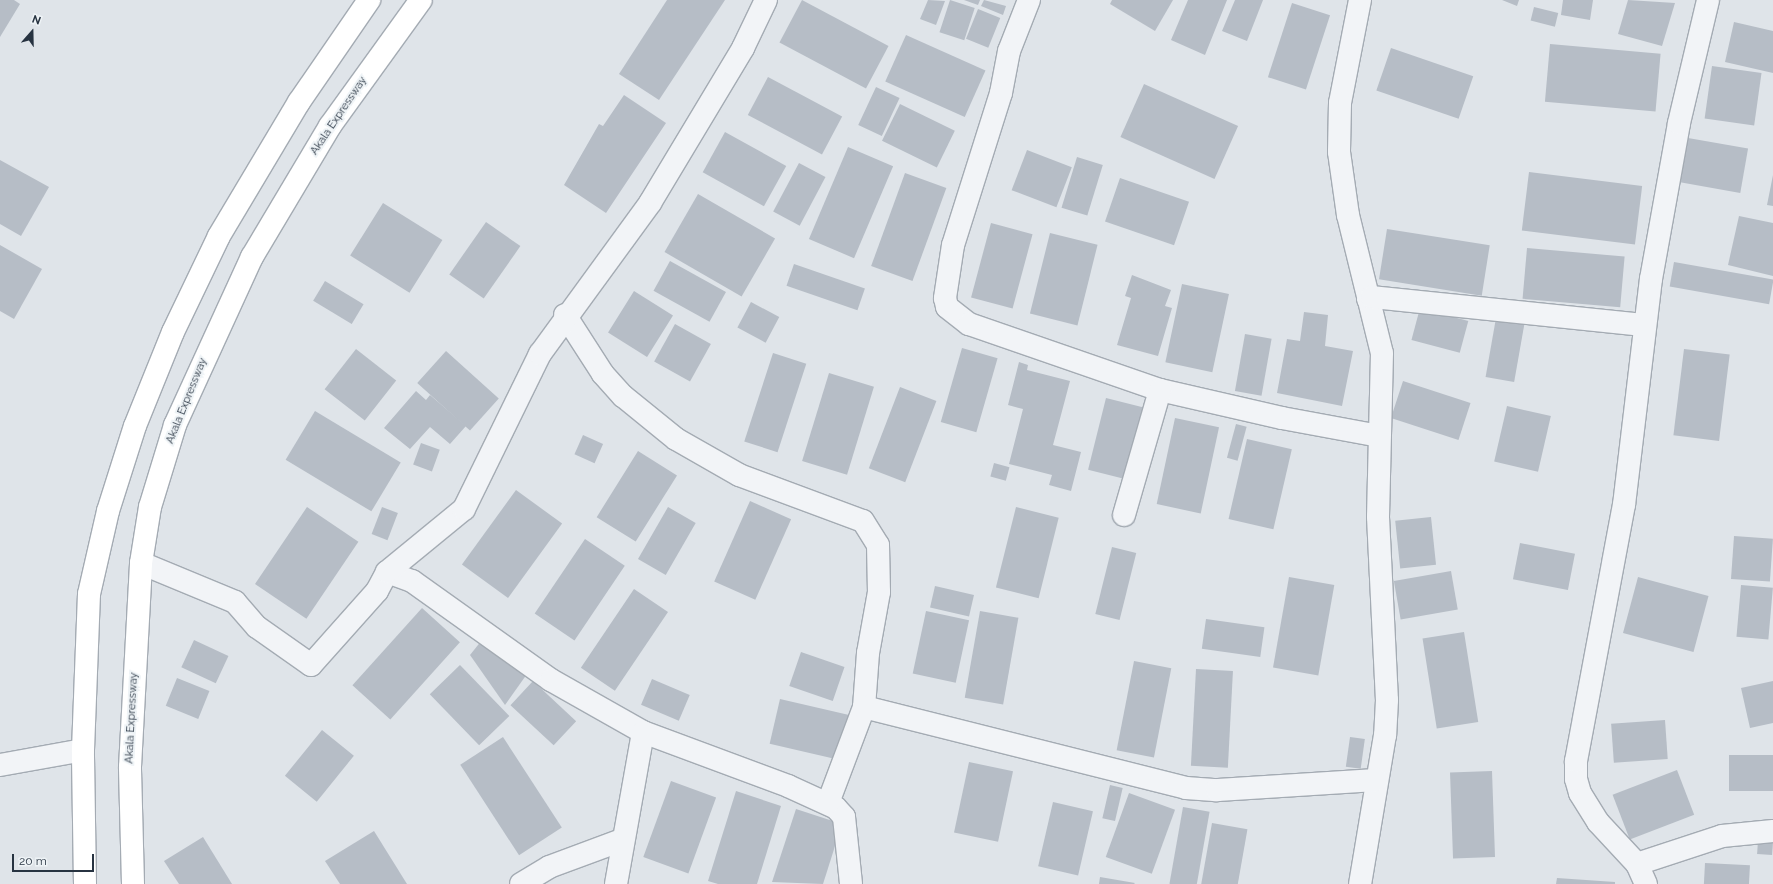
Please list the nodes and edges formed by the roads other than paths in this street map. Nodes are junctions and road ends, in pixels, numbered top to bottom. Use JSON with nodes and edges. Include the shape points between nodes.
{"nodes":[{"id":1,"x":370,"y":0,"type":"edge"},
{"id":2,"x":421,"y":0,"type":"edge"},
{"id":3,"x":766,"y":0,"type":"edge"},
{"id":4,"x":1030,"y":0,"type":"edge"},
{"id":5,"x":1360,"y":0,"type":"edge"},
{"id":6,"x":1708,"y":0,"type":"edge"},
{"id":7,"x":1368,"y":300,"type":"junction"},
{"id":8,"x":565,"y":316,"type":"junction"},
{"id":9,"x":1645,"y":325,"type":"junction"},
{"id":10,"x":1160,"y":390,"type":"junction"},
{"id":11,"x":1379,"y":436,"type":"junction"},
{"id":12,"x":1124,"y":515,"type":"dead end"},
{"id":13,"x":141,"y":563,"type":"junction"},
{"id":14,"x":387,"y":572,"type":"junction"},
{"id":15,"x":864,"y":707,"type":"junction"},
{"id":16,"x":644,"y":732,"type":"junction"},
{"id":17,"x":83,"y":750,"type":"junction"},
{"id":18,"x":0,"y":765,"type":"edge"},
{"id":19,"x":1377,"y":780,"type":"junction"},
{"id":20,"x":828,"y":803,"type":"junction"},
{"id":21,"x":1773,"y":831,"type":"edge"},
{"id":22,"x":622,"y":840,"type":"junction"},
{"id":23,"x":1637,"y":864,"type":"junction"},
{"id":24,"x":85,"y":884,"type":"edge"},
{"id":25,"x":132,"y":884,"type":"edge"},
{"id":26,"x":521,"y":884,"type":"edge"},
{"id":27,"x":616,"y":884,"type":"edge"},
{"id":28,"x":851,"y":884,"type":"edge"},
{"id":29,"x":1360,"y":884,"type":"edge"},
{"id":30,"x":1646,"y":884,"type":"edge"}],
"edges":[{"from":1,"to":17,"type":"main road","via":[[299,102],[219,236],[173,332],[135,426],[108,511],[89,594]]},
{"from":2,"to":13,"type":"main road","name":"Akala Expressway","via":[[330,126],[252,257],[175,425],[150,507]]},
{"from":3,"to":8,"type":"street","via":[[742,48],[650,203]]},
{"from":4,"to":10,"type":"street","via":[[1009,51],[1001,93],[953,245],[944,298],[947,307],[969,324]]},
{"from":5,"to":7,"type":"street","via":[[1340,104],[1339,152],[1348,216],[1368,286]]},
{"from":6,"to":9,"type":"street","via":[[1679,123]]},
{"from":7,"to":9,"type":"street","via":[[1372,297]]},
{"from":7,"to":11,"type":"street","via":[[1382,353]]},
{"from":8,"to":14,"type":"street","via":[[523,384],[464,509]]},
{"from":8,"to":15,"type":"street","via":[[603,374],[623,396],[676,439],[739,475],[863,521],[878,546],[879,592],[868,653]]},
{"from":9,"to":23,"type":"street","via":[[1624,505],[1576,767],[1580,793],[1598,822]]},
{"from":10,"to":11,"type":"street","via":[[1282,418]]},
{"from":10,"to":12,"type":"street"},
{"from":11,"to":19,"type":"street","via":[[1378,517],[1387,700],[1385,735]]},
{"from":13,"to":14,"type":"street","via":[[235,602],[257,626],[311,665],[377,591]]},
{"from":13,"to":25,"type":"main road","name":"Akala Expressway","via":[[130,767]]},
{"from":14,"to":16,"type":"street","via":[[412,581],[551,680]]},
{"from":15,"to":19,"type":"street","via":[[1186,788],[1217,790]]},
{"from":15,"to":20,"type":"street"},
{"from":16,"to":20,"type":"street"},
{"from":16,"to":22,"type":"street","via":[[633,798]]},
{"from":17,"to":18,"type":"street"},
{"from":17,"to":24,"type":"main road"},
{"from":19,"to":29,"type":"street"},
{"from":20,"to":28,"type":"street","via":[[844,817]]},
{"from":21,"to":23,"type":"street","via":[[1722,836]]},
{"from":22,"to":26,"type":"street","via":[[549,867]]},
{"from":22,"to":27,"type":"street"},
{"from":23,"to":30,"type":"street"}]}
